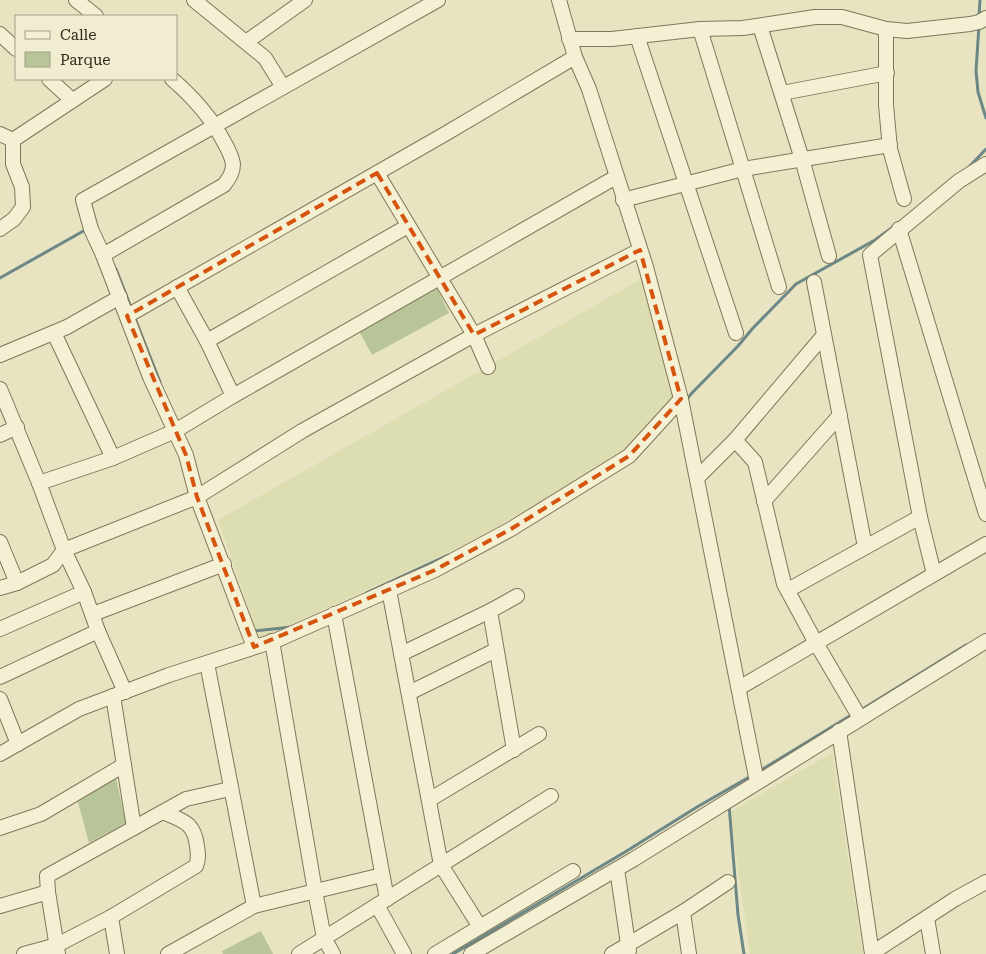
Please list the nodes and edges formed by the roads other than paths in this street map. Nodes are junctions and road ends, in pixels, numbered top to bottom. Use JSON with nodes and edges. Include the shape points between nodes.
{"nodes":[{"id":1,"x":76,"y":0,"type":"edge"},
{"id":2,"x":194,"y":0,"type":"edge"},
{"id":3,"x":305,"y":0,"type":"edge"},
{"id":4,"x":438,"y":0,"type":"edge"},
{"id":5,"x":559,"y":0,"type":"edge"},
{"id":6,"x":95,"y":15,"type":"edge"},
{"id":7,"x":986,"y":18,"type":"edge"},
{"id":8,"x":760,"y":26,"type":"junction"},
{"id":9,"x":700,"y":29,"type":"junction"},
{"id":10,"x":886,"y":29,"type":"junction"},
{"id":11,"x":0,"y":34,"type":"edge"},
{"id":12,"x":636,"y":36,"type":"junction"},
{"id":13,"x":569,"y":39,"type":"junction"},
{"id":14,"x":246,"y":42,"type":"junction"},
{"id":15,"x":15,"y":47,"type":"edge"},
{"id":16,"x":575,"y":56,"type":"junction"},
{"id":17,"x":887,"y":73,"type":"junction"},
{"id":18,"x":50,"y":80,"type":"edge"},
{"id":19,"x":103,"y":80,"type":"edge"},
{"id":20,"x":173,"y":80,"type":"edge"},
{"id":21,"x":283,"y":87,"type":"junction"},
{"id":22,"x":782,"y":93,"type":"junction"},
{"id":23,"x":72,"y":100,"type":"junction"},
{"id":24,"x":215,"y":125,"type":"junction"},
{"id":25,"x":0,"y":134,"type":"edge"},
{"id":26,"x":14,"y":140,"type":"junction"},
{"id":27,"x":890,"y":145,"type":"junction"},
{"id":28,"x":802,"y":159,"type":"junction"},
{"id":29,"x":986,"y":164,"type":"edge"},
{"id":30,"x":743,"y":169,"type":"junction"},
{"id":31,"x":377,"y":173,"type":"junction"},
{"id":32,"x":616,"y":177,"type":"junction"},
{"id":33,"x":686,"y":182,"type":"junction"},
{"id":34,"x":623,"y":200,"type":"junction"},
{"id":35,"x":904,"y":200,"type":"dead end"},
{"id":36,"x":408,"y":226,"type":"junction"},
{"id":37,"x":0,"y":229,"type":"edge"},
{"id":38,"x":899,"y":229,"type":"junction"},
{"id":39,"x":640,"y":250,"type":"junction"},
{"id":40,"x":103,"y":255,"type":"junction"},
{"id":41,"x":829,"y":256,"type":"dead end"},
{"id":42,"x":439,"y":278,"type":"junction"},
{"id":43,"x":814,"y":282,"type":"dead end"},
{"id":44,"x":779,"y":287,"type":"dead end"},
{"id":45,"x":176,"y":288,"type":"junction"},
{"id":46,"x":120,"y":297,"type":"junction"},
{"id":47,"x":127,"y":316,"type":"junction"},
{"id":48,"x":54,"y":332,"type":"junction"},
{"id":49,"x":736,"y":333,"type":"dead end"},
{"id":50,"x":474,"y":335,"type":"junction"},
{"id":51,"x":824,"y":335,"type":"junction"},
{"id":52,"x":207,"y":341,"type":"junction"},
{"id":53,"x":0,"y":355,"type":"edge"},
{"id":54,"x":488,"y":367,"type":"dead end"},
{"id":55,"x":0,"y":389,"type":"edge"},
{"id":56,"x":233,"y":396,"type":"junction"},
{"id":57,"x":681,"y":399,"type":"junction"},
{"id":58,"x":840,"y":415,"type":"junction"},
{"id":59,"x":17,"y":427,"type":"junction"},
{"id":60,"x":175,"y":431,"type":"junction"},
{"id":61,"x":0,"y":435,"type":"edge"},
{"id":62,"x":735,"y":440,"type":"junction"},
{"id":63,"x":112,"y":458,"type":"junction"},
{"id":64,"x":697,"y":478,"type":"junction"},
{"id":65,"x":39,"y":484,"type":"junction"},
{"id":66,"x":197,"y":498,"type":"junction"},
{"id":67,"x":764,"y":501,"type":"junction"},
{"id":68,"x":986,"y":514,"type":"edge"},
{"id":69,"x":920,"y":517,"type":"junction"},
{"id":70,"x":0,"y":542,"type":"edge"},
{"id":71,"x":986,"y":544,"type":"edge"},
{"id":72,"x":865,"y":547,"type":"junction"},
{"id":73,"x":64,"y":550,"type":"junction"},
{"id":74,"x":224,"y":564,"type":"junction"},
{"id":75,"x":934,"y":574,"type":"junction"},
{"id":76,"x":17,"y":583,"type":"junction"},
{"id":77,"x":0,"y":588,"type":"edge"},
{"id":78,"x":389,"y":590,"type":"junction"},
{"id":79,"x":788,"y":590,"type":"junction"},
{"id":80,"x":84,"y":592,"type":"junction"},
{"id":81,"x":517,"y":596,"type":"dead end"},
{"id":82,"x":490,"y":612,"type":"junction"},
{"id":83,"x":93,"y":614,"type":"junction"},
{"id":84,"x":334,"y":614,"type":"junction"},
{"id":85,"x":0,"y":629,"type":"edge"},
{"id":86,"x":98,"y":631,"type":"junction"},
{"id":87,"x":272,"y":641,"type":"junction"},
{"id":88,"x":986,"y":641,"type":"edge"},
{"id":89,"x":816,"y":643,"type":"junction"},
{"id":90,"x":254,"y":647,"type":"junction"},
{"id":91,"x":496,"y":650,"type":"junction"},
{"id":92,"x":401,"y":654,"type":"junction"},
{"id":93,"x":207,"y":662,"type":"junction"},
{"id":94,"x":0,"y":677,"type":"edge"},
{"id":95,"x":738,"y":688,"type":"junction"},
{"id":96,"x":409,"y":693,"type":"junction"},
{"id":97,"x":119,"y":694,"type":"junction"},
{"id":98,"x":0,"y":699,"type":"edge"},
{"id":99,"x":860,"y":718,"type":"junction"},
{"id":100,"x":839,"y":731,"type":"junction"},
{"id":101,"x":540,"y":734,"type":"dead end"},
{"id":102,"x":18,"y":744,"type":"junction"},
{"id":103,"x":514,"y":750,"type":"junction"},
{"id":104,"x":0,"y":754,"type":"edge"},
{"id":105,"x":124,"y":765,"type":"junction"},
{"id":106,"x":757,"y":782,"type":"junction"},
{"id":107,"x":230,"y":789,"type":"junction"},
{"id":108,"x":551,"y":796,"type":"dead end"},
{"id":109,"x":429,"y":800,"type":"junction"},
{"id":110,"x":163,"y":812,"type":"junction"},
{"id":111,"x":0,"y":828,"type":"edge"},
{"id":112,"x":134,"y":828,"type":"junction"},
{"id":113,"x":441,"y":865,"type":"junction"},
{"id":114,"x":617,"y":869,"type":"junction"},
{"id":115,"x":573,"y":872,"type":"dead end"},
{"id":116,"x":382,"y":875,"type":"junction"},
{"id":117,"x":728,"y":882,"type":"dead end"},
{"id":118,"x":986,"y":882,"type":"edge"},
{"id":119,"x":315,"y":891,"type":"junction"},
{"id":120,"x":48,"y":892,"type":"junction"},
{"id":121,"x":382,"y":902,"type":"junction"},
{"id":122,"x":0,"y":906,"type":"edge"},
{"id":123,"x":254,"y":906,"type":"junction"},
{"id":124,"x":683,"y":912,"type":"junction"},
{"id":125,"x":111,"y":917,"type":"junction"},
{"id":126,"x":927,"y":918,"type":"junction"},
{"id":127,"x":480,"y":927,"type":"junction"},
{"id":128,"x":324,"y":938,"type":"junction"},
{"id":129,"x":58,"y":949,"type":"edge"},
{"id":130,"x":629,"y":949,"type":"edge"},
{"id":131,"x":872,"y":953,"type":"edge"},
{"id":132,"x":24,"y":954,"type":"edge"},
{"id":133,"x":117,"y":954,"type":"edge"},
{"id":134,"x":168,"y":954,"type":"edge"},
{"id":135,"x":299,"y":954,"type":"edge"},
{"id":136,"x":333,"y":954,"type":"edge"},
{"id":137,"x":404,"y":954,"type":"edge"},
{"id":138,"x":435,"y":954,"type":"edge"},
{"id":139,"x":471,"y":954,"type":"edge"},
{"id":140,"x":612,"y":954,"type":"edge"},
{"id":141,"x":689,"y":954,"type":"edge"},
{"id":142,"x":933,"y":954,"type":"edge"}],
"edges":[{"from":1,"to":6,"type":"street"},
{"from":2,"to":14,"type":"street"},
{"from":3,"to":14,"type":"street"},
{"from":4,"to":21,"type":"street"},
{"from":5,"to":13,"type":"street"},
{"from":7,"to":10,"type":"street","via":[[970,24],[917,30]]},
{"from":8,"to":9,"type":"street"},
{"from":8,"to":10,"type":"street","via":[[828,16]]},
{"from":8,"to":22,"type":"street"},
{"from":9,"to":12,"type":"street"},
{"from":9,"to":30,"type":"street"},
{"from":10,"to":17,"type":"street"},
{"from":11,"to":15,"type":"street"},
{"from":12,"to":13,"type":"street"},
{"from":12,"to":33,"type":"street"},
{"from":13,"to":16,"type":"street"},
{"from":14,"to":21,"type":"street","via":[[265,58]]},
{"from":16,"to":31,"type":"street"},
{"from":16,"to":32,"type":"street","via":[[589,89]]},
{"from":17,"to":22,"type":"street"},
{"from":17,"to":27,"type":"street"},
{"from":18,"to":23,"type":"street"},
{"from":19,"to":23,"type":"street"},
{"from":20,"to":24,"type":"street","via":[[189,93]]},
{"from":21,"to":24,"type":"street"},
{"from":22,"to":28,"type":"street"},
{"from":23,"to":26,"type":"street"},
{"from":24,"to":40,"type":"street","via":[[233,163],[232,175],[224,186]]},
{"from":24,"to":40,"type":"street","via":[[83,200]]},
{"from":25,"to":26,"type":"street"},
{"from":26,"to":37,"type":"street","via":[[13,164],[22,187],[23,208]]},
{"from":27,"to":28,"type":"street"},
{"from":27,"to":35,"type":"street"},
{"from":28,"to":30,"type":"street"},
{"from":28,"to":41,"type":"street"},
{"from":29,"to":38,"type":"street","via":[[959,181]]},
{"from":30,"to":33,"type":"street"},
{"from":30,"to":44,"type":"street"},
{"from":31,"to":36,"type":"street"},
{"from":31,"to":45,"type":"street"},
{"from":32,"to":34,"type":"street"},
{"from":32,"to":42,"type":"street"},
{"from":33,"to":34,"type":"street"},
{"from":33,"to":49,"type":"street"},
{"from":34,"to":39,"type":"street"},
{"from":36,"to":42,"type":"street"},
{"from":36,"to":52,"type":"street"},
{"from":38,"to":68,"type":"street"},
{"from":38,"to":69,"type":"street","via":[[870,255]]},
{"from":39,"to":50,"type":"street"},
{"from":39,"to":57,"type":"street"},
{"from":40,"to":46,"type":"street"},
{"from":42,"to":50,"type":"street"},
{"from":42,"to":56,"type":"street"},
{"from":43,"to":51,"type":"street"},
{"from":45,"to":47,"type":"street"},
{"from":45,"to":52,"type":"street"},
{"from":46,"to":47,"type":"street"},
{"from":46,"to":48,"type":"street"},
{"from":47,"to":60,"type":"street"},
{"from":48,"to":53,"type":"street"},
{"from":48,"to":63,"type":"street"},
{"from":50,"to":54,"type":"street"},
{"from":50,"to":66,"type":"street","via":[[302,431]]},
{"from":51,"to":58,"type":"street"},
{"from":51,"to":62,"type":"street"},
{"from":52,"to":56,"type":"street"},
{"from":55,"to":59,"type":"street"},
{"from":56,"to":60,"type":"street"},
{"from":57,"to":64,"type":"street"},
{"from":57,"to":78,"type":"street","via":[[629,456],[511,529],[435,570]]},
{"from":58,"to":67,"type":"street"},
{"from":58,"to":72,"type":"street"},
{"from":59,"to":61,"type":"street"},
{"from":59,"to":65,"type":"street"},
{"from":60,"to":63,"type":"street"},
{"from":60,"to":66,"type":"street","via":[[186,455]]},
{"from":62,"to":64,"type":"street"},
{"from":62,"to":67,"type":"street","via":[[755,462]]},
{"from":63,"to":65,"type":"street"},
{"from":64,"to":95,"type":"street"},
{"from":65,"to":73,"type":"street"},
{"from":66,"to":73,"type":"street"},
{"from":66,"to":74,"type":"street"},
{"from":67,"to":79,"type":"street"},
{"from":69,"to":72,"type":"street"},
{"from":69,"to":75,"type":"street"},
{"from":70,"to":76,"type":"street"},
{"from":71,"to":75,"type":"street"},
{"from":72,"to":79,"type":"street"},
{"from":73,"to":76,"type":"street","via":[[53,565]]},
{"from":73,"to":80,"type":"street"},
{"from":74,"to":83,"type":"street"},
{"from":74,"to":90,"type":"street"},
{"from":75,"to":89,"type":"street"},
{"from":76,"to":77,"type":"street"},
{"from":78,"to":84,"type":"street"},
{"from":78,"to":92,"type":"street"},
{"from":79,"to":89,"type":"street"},
{"from":80,"to":83,"type":"street"},
{"from":80,"to":85,"type":"street"},
{"from":81,"to":82,"type":"street"},
{"from":82,"to":91,"type":"street"},
{"from":82,"to":92,"type":"street"},
{"from":83,"to":86,"type":"street"},
{"from":84,"to":87,"type":"street"},
{"from":84,"to":116,"type":"street"},
{"from":86,"to":94,"type":"street"},
{"from":86,"to":97,"type":"street"},
{"from":87,"to":90,"type":"street"},
{"from":87,"to":119,"type":"street"},
{"from":88,"to":99,"type":"street"},
{"from":89,"to":95,"type":"street"},
{"from":89,"to":99,"type":"street"},
{"from":90,"to":93,"type":"street"},
{"from":91,"to":96,"type":"street"},
{"from":91,"to":103,"type":"street"},
{"from":92,"to":96,"type":"street"},
{"from":93,"to":97,"type":"street"},
{"from":93,"to":107,"type":"street"},
{"from":95,"to":106,"type":"street"},
{"from":96,"to":109,"type":"street"},
{"from":97,"to":102,"type":"street","via":[[79,709]]},
{"from":97,"to":105,"type":"street"},
{"from":98,"to":102,"type":"street"},
{"from":99,"to":100,"type":"street"},
{"from":100,"to":106,"type":"street"},
{"from":100,"to":131,"type":"street"},
{"from":101,"to":103,"type":"street"},
{"from":102,"to":104,"type":"street"},
{"from":103,"to":109,"type":"street"},
{"from":105,"to":111,"type":"street","via":[[41,814]]},
{"from":105,"to":112,"type":"street"},
{"from":106,"to":114,"type":"street"},
{"from":107,"to":110,"type":"street","via":[[186,799]]},
{"from":107,"to":123,"type":"street"},
{"from":108,"to":113,"type":"street"},
{"from":109,"to":113,"type":"street"},
{"from":110,"to":112,"type":"street"},
{"from":110,"to":125,"type":"street","via":[[193,830],[198,862],[192,870]]},
{"from":112,"to":120,"type":"street","via":[[47,876]]},
{"from":113,"to":121,"type":"street"},
{"from":113,"to":127,"type":"street"},
{"from":114,"to":130,"type":"street"},
{"from":114,"to":139,"type":"street"},
{"from":115,"to":127,"type":"street"},
{"from":116,"to":119,"type":"street"},
{"from":116,"to":121,"type":"street"},
{"from":117,"to":124,"type":"street"},
{"from":118,"to":126,"type":"street"},
{"from":119,"to":123,"type":"street"},
{"from":119,"to":128,"type":"street"},
{"from":120,"to":122,"type":"street"},
{"from":120,"to":129,"type":"street"},
{"from":121,"to":128,"type":"street"},
{"from":121,"to":137,"type":"street"},
{"from":123,"to":134,"type":"street"},
{"from":124,"to":130,"type":"street"},
{"from":124,"to":141,"type":"street"},
{"from":125,"to":129,"type":"street"},
{"from":125,"to":133,"type":"street"},
{"from":126,"to":131,"type":"street"},
{"from":126,"to":142,"type":"street"},
{"from":127,"to":138,"type":"street"},
{"from":128,"to":135,"type":"street"},
{"from":128,"to":136,"type":"street"},
{"from":129,"to":132,"type":"street"},
{"from":130,"to":140,"type":"street"}]}
